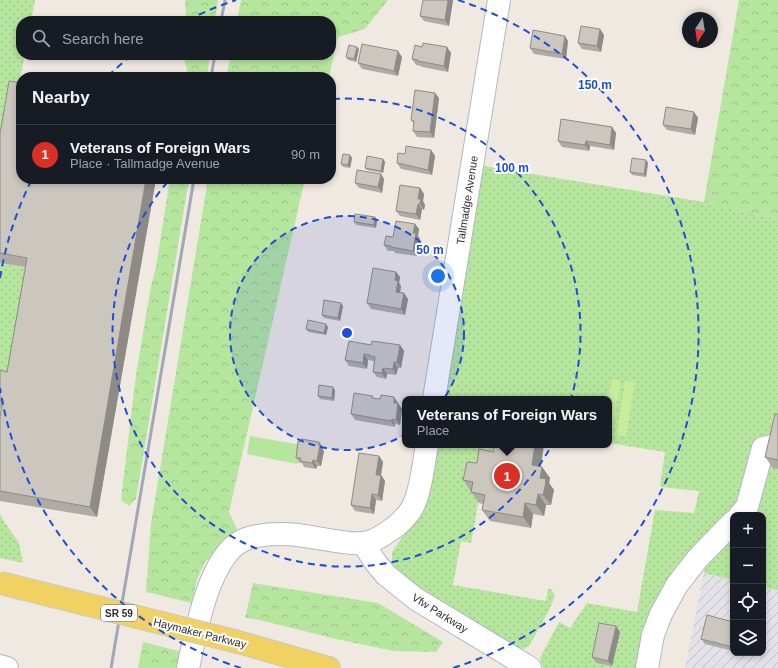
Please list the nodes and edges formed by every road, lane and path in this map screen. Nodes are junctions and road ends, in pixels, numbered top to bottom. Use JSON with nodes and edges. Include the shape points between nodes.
{"nodes":[{"id":1,"x":499,"y":0,"type":"edge"},
{"id":2,"x":434,"y":396,"type":"edge"},
{"id":3,"x":776,"y":445,"type":"edge"},
{"id":4,"x":426,"y":448,"type":"edge"},
{"id":5,"x":743,"y":512,"type":"edge"},
{"id":6,"x":730,"y":525,"type":"edge"},
{"id":7,"x":363,"y":543,"type":"junction"},
{"id":8,"x":0,"y":583,"type":"edge"},
{"id":9,"x":0,"y":666,"type":"edge"},
{"id":10,"x":7,"y":668,"type":"edge"},
{"id":11,"x":188,"y":668,"type":"edge"},
{"id":12,"x":329,"y":668,"type":"edge"},
{"id":13,"x":530,"y":668,"type":"edge"},
{"id":14,"x":647,"y":668,"type":"edge"}],
"edges":[{"from":1,"to":2,"type":"street","name":"Tallmadge Avenue"},
{"from":3,"to":5,"type":"street","via":[[763,448],[747,507]]},
{"from":4,"to":7,"type":"street","via":[[414,506],[394,528]]},
{"from":6,"to":14,"type":"street","via":[[698,558],[661,614],[653,635]]},
{"from":7,"to":11,"type":"street","via":[[279,533],[242,540],[216,572],[208,591]]},
{"from":7,"to":13,"type":"street","name":"Vfw Parkway","via":[[386,575],[416,599]]},
{"from":8,"to":12,"type":"main road","name":"Haymaker Parkway","number":"SR 59","bridge":true,"via":[[238,642]]},
{"from":9,"to":10,"type":"street"}]}
